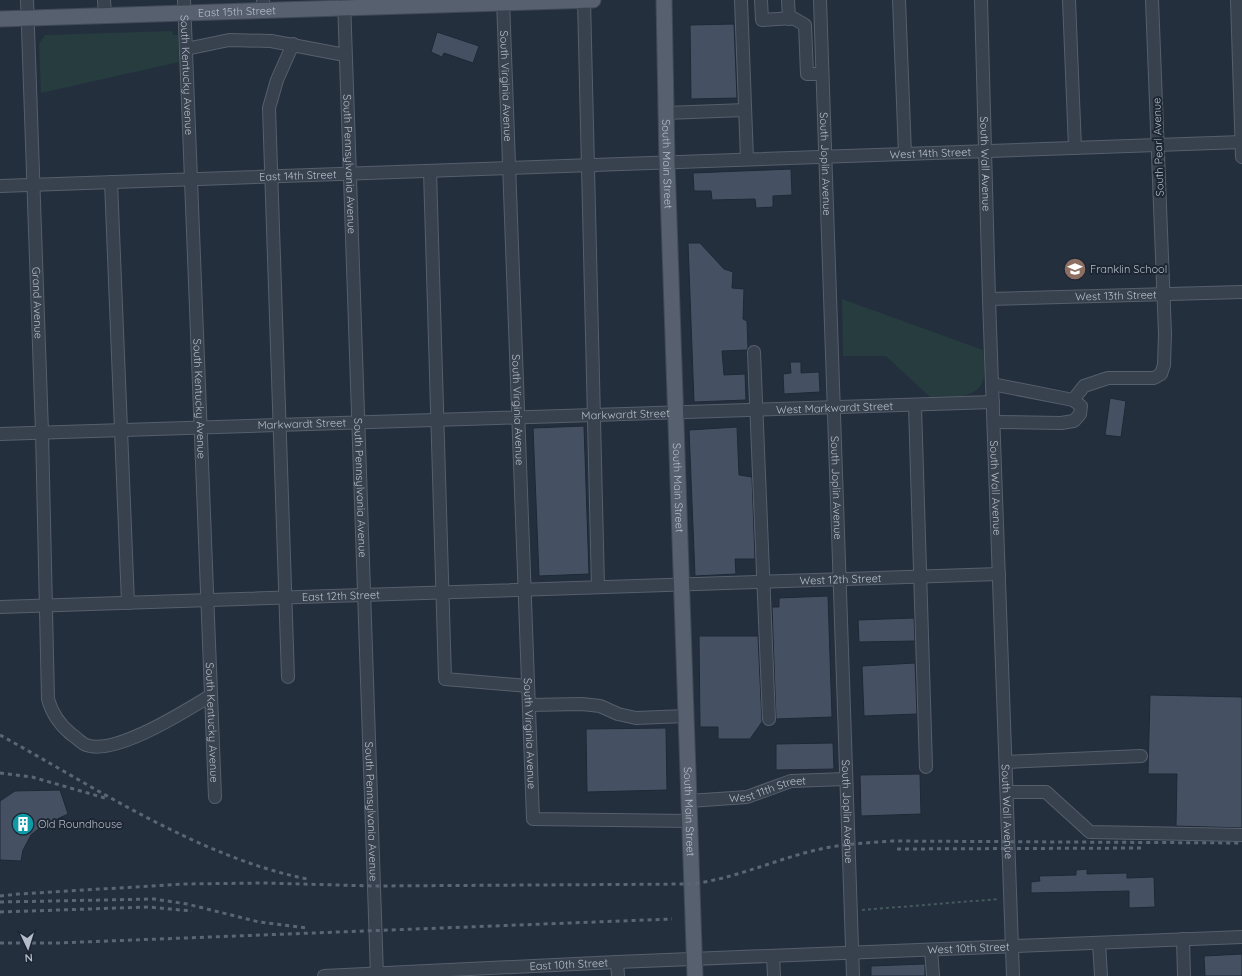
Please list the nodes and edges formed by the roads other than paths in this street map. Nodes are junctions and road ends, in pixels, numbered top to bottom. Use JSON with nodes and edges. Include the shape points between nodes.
{"nodes":[{"id":1,"x":27,"y":0,"type":"edge"},
{"id":2,"x":104,"y":0,"type":"edge"},
{"id":3,"x":584,"y":0,"type":"edge"},
{"id":4,"x":593,"y":0,"type":"edge"},
{"id":5,"x":664,"y":0,"type":"edge"},
{"id":6,"x":741,"y":0,"type":"edge"},
{"id":7,"x":761,"y":0,"type":"edge"},
{"id":8,"x":788,"y":0,"type":"edge"},
{"id":9,"x":820,"y":0,"type":"edge"},
{"id":10,"x":899,"y":0,"type":"edge"},
{"id":11,"x":981,"y":0,"type":"edge"},
{"id":12,"x":1069,"y":0,"type":"edge"},
{"id":13,"x":1152,"y":0,"type":"edge"},
{"id":14,"x":1237,"y":0,"type":"edge"},
{"id":15,"x":503,"y":2,"type":"edge"},
{"id":16,"x":423,"y":3,"type":"edge"},
{"id":17,"x":344,"y":4,"type":"edge"},
{"id":18,"x":264,"y":5,"type":"edge"},
{"id":19,"x":184,"y":7,"type":"edge"},
{"id":20,"x":104,"y":15,"type":"junction"},
{"id":21,"x":28,"y":18,"type":"junction"},
{"id":22,"x":0,"y":19,"type":"edge"},
{"id":23,"x":789,"y":19,"type":"junction"},
{"id":24,"x":821,"y":24,"type":"junction"},
{"id":25,"x":805,"y":25,"type":"junction"},
{"id":26,"x":293,"y":44,"type":"junction"},
{"id":27,"x":186,"y":49,"type":"junction"},
{"id":28,"x":345,"y":55,"type":"junction"},
{"id":29,"x":822,"y":74,"type":"junction"},
{"id":30,"x":745,"y":110,"type":"junction"},
{"id":31,"x":666,"y":112,"type":"junction"},
{"id":32,"x":1242,"y":142,"type":"edge"},
{"id":33,"x":1158,"y":146,"type":"junction"},
{"id":34,"x":1075,"y":148,"type":"junction"},
{"id":35,"x":985,"y":152,"type":"junction"},
{"id":36,"x":905,"y":154,"type":"junction"},
{"id":37,"x":825,"y":156,"type":"junction"},
{"id":38,"x":1242,"y":157,"type":"edge"},
{"id":39,"x":747,"y":159,"type":"junction"},
{"id":40,"x":667,"y":162,"type":"junction"},
{"id":41,"x":588,"y":165,"type":"junction"},
{"id":42,"x":509,"y":168,"type":"junction"},
{"id":43,"x":430,"y":171,"type":"junction"},
{"id":44,"x":349,"y":174,"type":"junction"},
{"id":45,"x":271,"y":177,"type":"junction"},
{"id":46,"x":192,"y":179,"type":"junction"},
{"id":47,"x":111,"y":182,"type":"junction"},
{"id":48,"x":34,"y":184,"type":"junction"},
{"id":49,"x":0,"y":186,"type":"edge"},
{"id":50,"x":1242,"y":292,"type":"edge"},
{"id":51,"x":1164,"y":294,"type":"junction"},
{"id":52,"x":990,"y":299,"type":"junction"},
{"id":53,"x":754,"y":352,"type":"dead end"},
{"id":54,"x":992,"y":384,"type":"junction"},
{"id":55,"x":1073,"y":400,"type":"junction"},
{"id":56,"x":993,"y":402,"type":"junction"},
{"id":57,"x":915,"y":406,"type":"junction"},
{"id":58,"x":834,"y":409,"type":"junction"},
{"id":59,"x":756,"y":411,"type":"junction"},
{"id":60,"x":676,"y":414,"type":"junction"},
{"id":61,"x":594,"y":416,"type":"junction"},
{"id":62,"x":517,"y":418,"type":"junction"},
{"id":63,"x":437,"y":420,"type":"junction"},
{"id":64,"x":359,"y":422,"type":"junction"},
{"id":65,"x":994,"y":422,"type":"junction"},
{"id":66,"x":279,"y":424,"type":"junction"},
{"id":67,"x":200,"y":427,"type":"junction"},
{"id":68,"x":121,"y":430,"type":"junction"},
{"id":69,"x":42,"y":432,"type":"junction"},
{"id":70,"x":0,"y":434,"type":"edge"},
{"id":71,"x":999,"y":574,"type":"junction"},
{"id":72,"x":920,"y":577,"type":"junction"},
{"id":73,"x":840,"y":580,"type":"junction"},
{"id":74,"x":764,"y":582,"type":"junction"},
{"id":75,"x":682,"y":585,"type":"junction"},
{"id":76,"x":598,"y":587,"type":"junction"},
{"id":77,"x":525,"y":590,"type":"junction"},
{"id":78,"x":442,"y":593,"type":"junction"},
{"id":79,"x":365,"y":596,"type":"junction"},
{"id":80,"x":285,"y":598,"type":"junction"},
{"id":81,"x":207,"y":600,"type":"junction"},
{"id":82,"x":128,"y":603,"type":"junction"},
{"id":83,"x":46,"y":605,"type":"junction"},
{"id":84,"x":0,"y":607,"type":"edge"},
{"id":85,"x":288,"y":677,"type":"dead end"},
{"id":86,"x":528,"y":686,"type":"junction"},
{"id":87,"x":210,"y":696,"type":"junction"},
{"id":88,"x":529,"y":705,"type":"junction"},
{"id":89,"x":686,"y":716,"type":"junction"},
{"id":90,"x":768,"y":719,"type":"dead end"},
{"id":91,"x":1141,"y":756,"type":"dead end"},
{"id":92,"x":1006,"y":762,"type":"junction"},
{"id":93,"x":926,"y":767,"type":"dead end"},
{"id":94,"x":846,"y":779,"type":"junction"},
{"id":95,"x":1007,"y":792,"type":"junction"},
{"id":96,"x":215,"y":797,"type":"dead end"},
{"id":97,"x":689,"y":801,"type":"junction"},
{"id":98,"x":690,"y":821,"type":"junction"},
{"id":99,"x":1242,"y":835,"type":"edge"},
{"id":100,"x":1242,"y":937,"type":"edge"},
{"id":101,"x":1183,"y":939,"type":"junction"},
{"id":102,"x":1100,"y":943,"type":"junction"},
{"id":103,"x":1012,"y":946,"type":"junction"},
{"id":104,"x":931,"y":950,"type":"junction"},
{"id":105,"x":852,"y":953,"type":"junction"},
{"id":106,"x":773,"y":956,"type":"junction"},
{"id":107,"x":694,"y":959,"type":"junction"},
{"id":108,"x":617,"y":962,"type":"junction"},
{"id":109,"x":537,"y":971,"type":"edge"},
{"id":110,"x":457,"y":972,"type":"edge"},
{"id":111,"x":377,"y":974,"type":"edge"},
{"id":112,"x":324,"y":976,"type":"edge"},
{"id":113,"x":618,"y":976,"type":"edge"},
{"id":114,"x":695,"y":976,"type":"edge"},
{"id":115,"x":774,"y":976,"type":"edge"},
{"id":116,"x":853,"y":976,"type":"edge"},
{"id":117,"x":933,"y":976,"type":"edge"},
{"id":118,"x":1013,"y":976,"type":"edge"},
{"id":119,"x":1101,"y":976,"type":"edge"},
{"id":120,"x":1184,"y":976,"type":"edge"}],
"edges":[{"from":1,"to":21,"type":"street","name":"Grand Avenue"},
{"from":2,"to":20,"type":"street"},
{"from":3,"to":4,"type":"main road","name":"East 15th Street"},
{"from":3,"to":15,"type":"main road","name":"East 15th Street"},
{"from":3,"to":41,"type":"street"},
{"from":5,"to":31,"type":"main road","name":"South Main Street"},
{"from":6,"to":30,"type":"street"},
{"from":7,"to":23,"type":"street","via":[[762,20]]},
{"from":8,"to":23,"type":"street"},
{"from":9,"to":24,"type":"street","name":"South Joplin Avenue"},
{"from":10,"to":36,"type":"street"},
{"from":11,"to":35,"type":"street","name":"South Wall Avenue"},
{"from":12,"to":34,"type":"street"},
{"from":13,"to":33,"type":"street","name":"South Pearl Avenue"},
{"from":14,"to":32,"type":"street"},
{"from":15,"to":16,"type":"main road","name":"East 15th Street"},
{"from":15,"to":42,"type":"street","name":"South Virginia Avenue"},
{"from":16,"to":17,"type":"main road","name":"East 15th Street"},
{"from":17,"to":18,"type":"main road","name":"East 15th Street"},
{"from":17,"to":28,"type":"street","name":"South Pennsylvania Avenue"},
{"from":18,"to":19,"type":"main road","name":"East 15th Street"},
{"from":19,"to":20,"type":"main road","name":"East 15th Street"},
{"from":19,"to":27,"type":"street","name":"South Kentucky Avenue"},
{"from":20,"to":21,"type":"main road","name":"East 15th Street"},
{"from":21,"to":22,"type":"main road","name":"East 15th Street"},
{"from":21,"to":48,"type":"street","name":"Grand Avenue"},
{"from":23,"to":25,"type":"street","via":[[793,18]]},
{"from":24,"to":25,"type":"street"},
{"from":24,"to":29,"type":"street","name":"South Joplin Avenue"},
{"from":25,"to":29,"type":"street","via":[[807,74]]},
{"from":26,"to":27,"type":"street","via":[[229,40]]},
{"from":26,"to":28,"type":"street"},
{"from":26,"to":45,"type":"street","via":[[277,80],[269,108]]},
{"from":27,"to":46,"type":"street","name":"South Kentucky Avenue"},
{"from":28,"to":44,"type":"street","name":"South Pennsylvania Avenue"},
{"from":29,"to":37,"type":"street","name":"South Joplin Avenue"},
{"from":30,"to":31,"type":"street"},
{"from":30,"to":39,"type":"street"},
{"from":31,"to":40,"type":"main road","name":"South Main Street"},
{"from":32,"to":33,"type":"street","name":"West 14th Street"},
{"from":32,"to":38,"type":"street"},
{"from":33,"to":34,"type":"street","name":"West 14th Street"},
{"from":33,"to":51,"type":"street","name":"South Pearl Avenue"},
{"from":34,"to":35,"type":"street","name":"West 14th Street"},
{"from":35,"to":36,"type":"street","name":"West 14th Street"},
{"from":35,"to":52,"type":"street","name":"South Wall Avenue"},
{"from":36,"to":37,"type":"street","name":"West 14th Street"},
{"from":37,"to":39,"type":"street","name":"West 14th Street"},
{"from":37,"to":58,"type":"street","name":"South Joplin Avenue"},
{"from":39,"to":40,"type":"street","name":"West 14th Street"},
{"from":40,"to":41,"type":"street","name":"East 14th Street"},
{"from":40,"to":60,"type":"main road","name":"South Main Street"},
{"from":41,"to":42,"type":"street","name":"East 14th Street"},
{"from":41,"to":61,"type":"street"},
{"from":42,"to":43,"type":"street","name":"East 14th Street"},
{"from":42,"to":62,"type":"street","name":"South Virginia Avenue"},
{"from":43,"to":44,"type":"street","name":"East 14th Street"},
{"from":43,"to":63,"type":"street"},
{"from":44,"to":45,"type":"street","name":"East 14th Street"},
{"from":44,"to":64,"type":"street","name":"South Pennsylvania Avenue"},
{"from":45,"to":46,"type":"street","name":"East 14th Street"},
{"from":45,"to":66,"type":"street"},
{"from":46,"to":47,"type":"street","name":"East 14th Street"},
{"from":46,"to":67,"type":"street","name":"South Kentucky Avenue"},
{"from":47,"to":48,"type":"street","name":"East 14th Street"},
{"from":47,"to":68,"type":"street"},
{"from":48,"to":49,"type":"street","name":"East 14th Street"},
{"from":48,"to":69,"type":"street","name":"Grand Avenue"},
{"from":50,"to":51,"type":"street","name":"West 13th Street"},
{"from":51,"to":52,"type":"street","name":"West 13th Street"},
{"from":51,"to":55,"type":"street","name":"South Pearl Avenue","via":[[1166,334],[1161,374],[1154,378],[1108,378],[1084,386]]},
{"from":52,"to":54,"type":"street","name":"South Wall Avenue"},
{"from":53,"to":59,"type":"street"},
{"from":54,"to":55,"type":"street"},
{"from":54,"to":56,"type":"street","name":"South Wall Avenue"},
{"from":55,"to":65,"type":"street","via":[[1081,406],[1080,414],[1074,421]]},
{"from":56,"to":57,"type":"street","name":"West Markwardt Street"},
{"from":56,"to":65,"type":"street","name":"South Wall Avenue"},
{"from":57,"to":58,"type":"street","name":"West Markwardt Street"},
{"from":57,"to":72,"type":"street"},
{"from":58,"to":59,"type":"street","name":"West Markwardt Street"},
{"from":58,"to":73,"type":"street","name":"South Joplin Avenue"},
{"from":59,"to":60,"type":"street","name":"West Markwardt Street"},
{"from":59,"to":74,"type":"street"},
{"from":60,"to":61,"type":"street","name":"Markwardt Street"},
{"from":60,"to":75,"type":"main road","name":"South Main Street"},
{"from":61,"to":62,"type":"street","name":"Markwardt Street"},
{"from":61,"to":76,"type":"street"},
{"from":62,"to":63,"type":"street","name":"Markwardt Street"},
{"from":62,"to":77,"type":"street","name":"South Virginia Avenue"},
{"from":63,"to":64,"type":"street","name":"Markwardt Street"},
{"from":63,"to":78,"type":"street"},
{"from":64,"to":66,"type":"street","name":"Markwardt Street"},
{"from":64,"to":79,"type":"street","name":"South Pennsylvania Avenue"},
{"from":65,"to":71,"type":"street","name":"South Wall Avenue"},
{"from":66,"to":67,"type":"street","name":"Markwardt Street"},
{"from":66,"to":80,"type":"street"},
{"from":67,"to":68,"type":"street","name":"Markwardt Street"},
{"from":67,"to":81,"type":"street","name":"South Kentucky Avenue"},
{"from":68,"to":69,"type":"street","name":"Markwardt Street"},
{"from":68,"to":82,"type":"street"},
{"from":69,"to":70,"type":"street","name":"Markwardt Street"},
{"from":69,"to":83,"type":"street","name":"Grand Avenue"},
{"from":71,"to":72,"type":"street","name":"West 12th Street"},
{"from":71,"to":92,"type":"street","name":"South Wall Avenue"},
{"from":72,"to":73,"type":"street","name":"West 12th Street"},
{"from":72,"to":93,"type":"street"},
{"from":73,"to":74,"type":"street","name":"West 12th Street"},
{"from":73,"to":94,"type":"street","name":"South Joplin Avenue"},
{"from":74,"to":75,"type":"street","name":"West 12th Street"},
{"from":74,"to":90,"type":"street"},
{"from":75,"to":76,"type":"street","name":"East 12th Street"},
{"from":75,"to":89,"type":"main road","name":"South Main Street"},
{"from":76,"to":77,"type":"street","name":"East 12th Street"},
{"from":77,"to":78,"type":"street","name":"East 12th Street"},
{"from":77,"to":86,"type":"street","name":"South Virginia Avenue"},
{"from":78,"to":79,"type":"street","name":"East 12th Street"},
{"from":78,"to":86,"type":"street","via":[[445,679]]},
{"from":79,"to":80,"type":"street","name":"East 12th Street"},
{"from":79,"to":111,"type":"street","name":"South Pennsylvania Avenue"},
{"from":80,"to":81,"type":"street","name":"East 12th Street"},
{"from":80,"to":85,"type":"street"},
{"from":81,"to":82,"type":"street","name":"East 12th Street"},
{"from":81,"to":87,"type":"street","name":"South Kentucky Avenue"},
{"from":82,"to":83,"type":"street","name":"East 12th Street"},
{"from":83,"to":84,"type":"street","name":"East 12th Street"},
{"from":83,"to":87,"type":"street","name":"Grand Avenue","via":[[47,688],[51,710],[64,728],[86,745],[108,746],[126,741]]},
{"from":86,"to":88,"type":"street","name":"South Virginia Avenue"},
{"from":87,"to":96,"type":"street","name":"South Kentucky Avenue"},
{"from":88,"to":89,"type":"street","via":[[600,706],[636,718]]},
{"from":88,"to":98,"type":"street","name":"South Virginia Avenue","via":[[533,819]]},
{"from":89,"to":97,"type":"main road","name":"South Main Street"},
{"from":91,"to":92,"type":"street"},
{"from":92,"to":95,"type":"street","name":"South Wall Avenue"},
{"from":94,"to":97,"type":"street","name":"West 11th Street","via":[[791,781],[747,797]]},
{"from":94,"to":105,"type":"street","name":"South Joplin Avenue"},
{"from":95,"to":99,"type":"street","via":[[1046,792],[1090,832]]},
{"from":95,"to":103,"type":"street","name":"South Wall Avenue"},
{"from":97,"to":98,"type":"main road","name":"South Main Street"},
{"from":98,"to":107,"type":"main road","name":"South Main Street"},
{"from":100,"to":101,"type":"street","name":"West 10th Street"},
{"from":101,"to":102,"type":"street","name":"West 10th Street"},
{"from":101,"to":120,"type":"street"},
{"from":102,"to":103,"type":"street","name":"West 10th Street"},
{"from":102,"to":119,"type":"street"},
{"from":103,"to":104,"type":"street","name":"West 10th Street"},
{"from":103,"to":118,"type":"street","name":"South Wall Avenue"},
{"from":104,"to":105,"type":"street","name":"West 10th Street"},
{"from":104,"to":117,"type":"street"},
{"from":105,"to":106,"type":"street","name":"West 10th Street"},
{"from":105,"to":116,"type":"street","name":"South Joplin Avenue"},
{"from":106,"to":107,"type":"street","name":"West 10th Street"},
{"from":106,"to":115,"type":"street"},
{"from":107,"to":108,"type":"street","name":"East 10th Street"},
{"from":107,"to":114,"type":"main road","name":"South Main Street"},
{"from":108,"to":109,"type":"street","name":"East 10th Street"},
{"from":108,"to":113,"type":"street"},
{"from":109,"to":110,"type":"street","name":"East 10th Street"},
{"from":110,"to":111,"type":"street","name":"East 10th Street"},
{"from":111,"to":112,"type":"street","name":"East 10th Street"}]}
